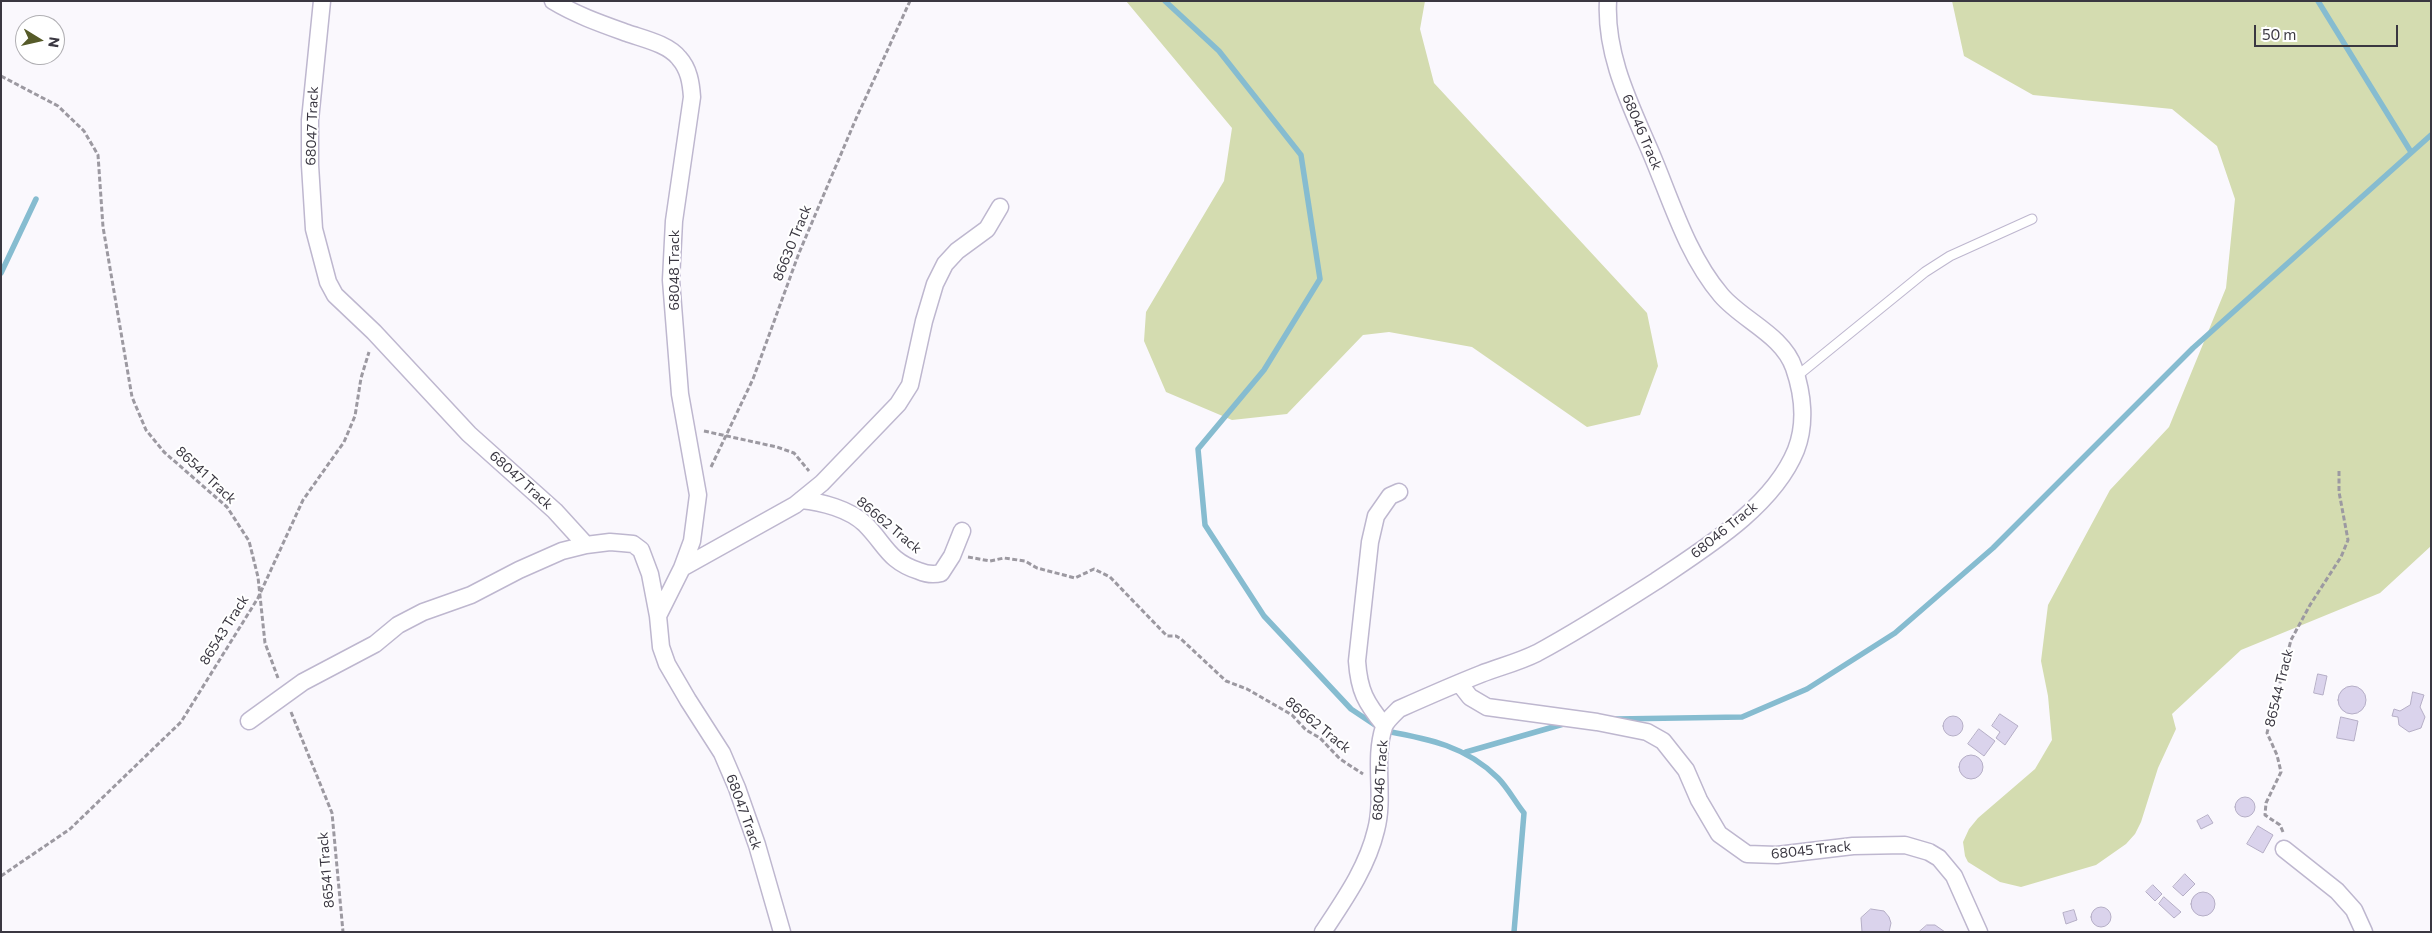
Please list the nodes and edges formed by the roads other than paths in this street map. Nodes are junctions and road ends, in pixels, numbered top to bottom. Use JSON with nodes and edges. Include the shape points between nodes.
{"nodes":[{"id":1,"x":322,"y":1,"type":"edge"},
{"id":2,"x":553,"y":1,"type":"edge"},
{"id":3,"x":1608,"y":1,"type":"edge"},
{"id":4,"x":1000,"y":207,"type":"dead end"},
{"id":5,"x":2032,"y":218,"type":"dead end"},
{"id":6,"x":1797,"y":376,"type":"junction"},
{"id":7,"x":1400,"y":492,"type":"dead end"},
{"id":8,"x":801,"y":500,"type":"junction"},
{"id":9,"x":962,"y":531,"type":"dead end"},
{"id":10,"x":586,"y":545,"type":"junction"},
{"id":11,"x":682,"y":568,"type":"junction"},
{"id":12,"x":658,"y":616,"type":"junction"},
{"id":13,"x":1459,"y":683,"type":"junction"},
{"id":14,"x":249,"y":721,"type":"dead end"},
{"id":15,"x":1384,"y":726,"type":"junction"},
{"id":16,"x":2284,"y":849,"type":"road end"},
{"id":17,"x":782,"y":932,"type":"edge"},
{"id":18,"x":1323,"y":932,"type":"edge"},
{"id":19,"x":1979,"y":932,"type":"edge"},
{"id":20,"x":2364,"y":932,"type":"edge"}],
"edges":[{"from":1,"to":10,"type":"street","name":"68047 Track","via":[[310,120],[310,165],[314,229],[320,259],[332,289],[469,434],[556,511]]},
{"from":2,"to":11,"type":"street","name":"68048 Track","via":[[570,11],[662,46],[678,56],[689,76],[692,97],[674,222],[671,280],[684,423],[698,495],[692,541]]},
{"from":3,"to":6,"type":"street","name":"68046 Track","via":[[1610,44],[1624,90],[1700,267],[1722,297],[1780,346]]},
{"from":4,"to":8,"type":"street","via":[[987,229],[957,251],[942,271],[924,321],[910,385],[902,398],[869,436]]},
{"from":5,"to":6,"type":"lane","via":[[1958,252],[1925,272]]},
{"from":6,"to":13,"type":"street","name":"68046 Track","via":[[1803,418],[1796,449],[1782,476],[1753,509],[1695,555],[1616,607],[1535,654]]},
{"from":7,"to":15,"type":"street","via":[[1390,496],[1376,516],[1370,542],[1357,661],[1363,696]]},
{"from":8,"to":9,"type":"street","via":[[824,504],[856,518],[865,524],[889,554],[906,567],[932,574],[942,574]]},
{"from":8,"to":11,"type":"street"},
{"from":10,"to":12,"type":"street","name":"68047 Track","via":[[633,544],[641,550],[650,574]]},
{"from":10,"to":14,"type":"street","via":[[562,550],[471,595],[424,612],[375,644],[303,682]]},
{"from":11,"to":12,"type":"street","name":"68048 Track"},
{"from":12,"to":17,"type":"street","name":"68047 Track","via":[[661,647],[667,664],[722,753],[737,788]]},
{"from":13,"to":15,"type":"street","name":"68046 Track","via":[[1399,709]]},
{"from":13,"to":19,"type":"street","name":"68045 Track","via":[[1470,697],[1487,707],[1597,722],[1647,732],[1663,741],[1686,770],[1719,834],[1747,854],[1777,855],[1853,846],[1905,845],[1929,852],[1954,876]]},
{"from":15,"to":18,"type":"street","name":"68046 Track","via":[[1379,757],[1382,799],[1376,830],[1362,871]]},
{"from":16,"to":20,"type":"street","via":[[2337,891],[2354,910]]}]}
